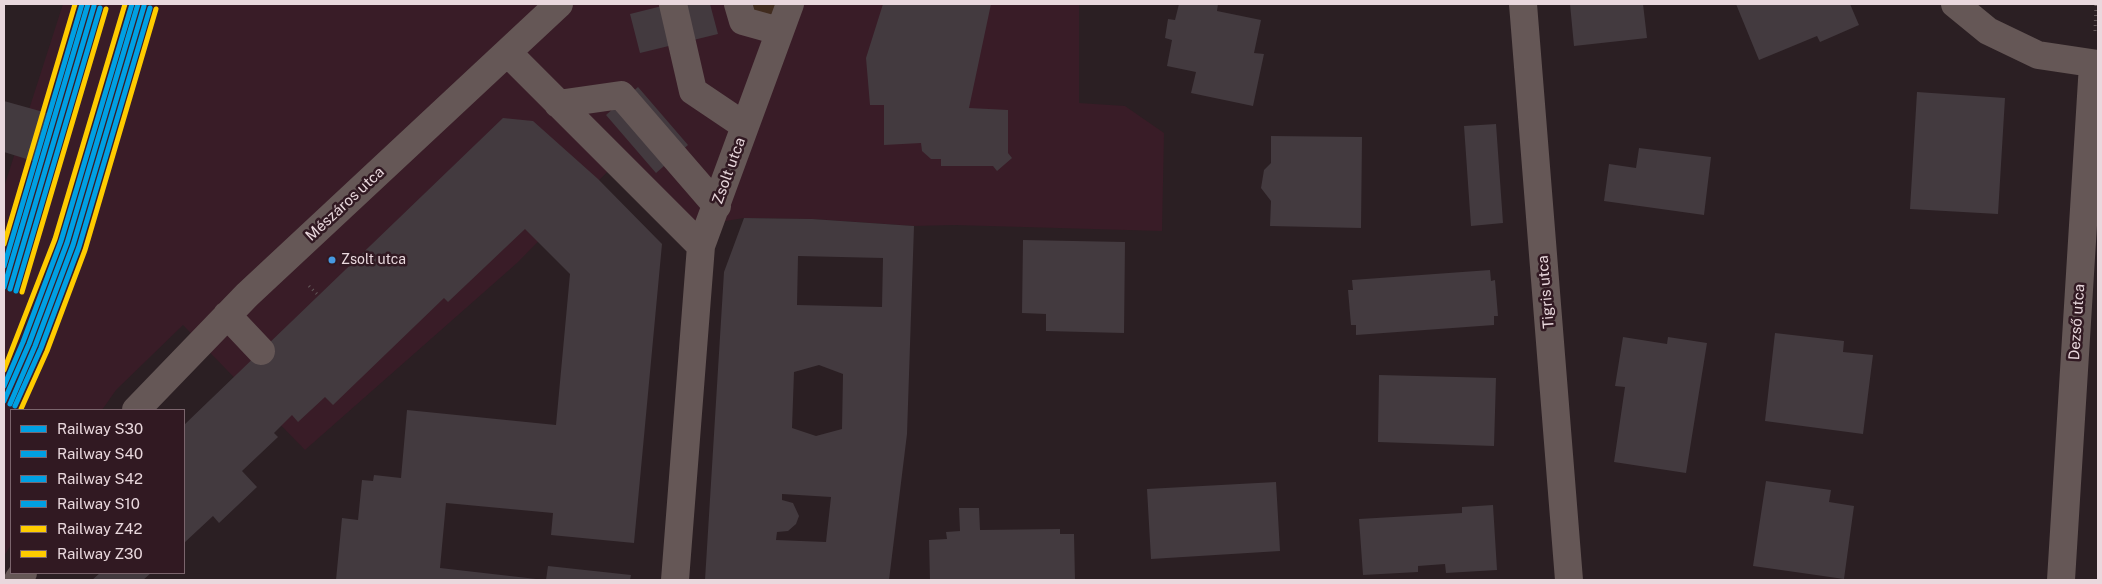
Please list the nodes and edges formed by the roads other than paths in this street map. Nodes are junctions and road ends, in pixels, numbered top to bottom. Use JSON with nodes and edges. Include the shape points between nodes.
{"nodes":[{"id":1,"x":559,"y":4,"type":"edge"},
{"id":2,"x":673,"y":4,"type":"edge"},
{"id":3,"x":738,"y":4,"type":"edge"},
{"id":4,"x":790,"y":4,"type":"edge"},
{"id":5,"x":1523,"y":4,"type":"edge"},
{"id":6,"x":1954,"y":4,"type":"edge"},
{"id":7,"x":779,"y":31,"type":"junction"},
{"id":8,"x":508,"y":53,"type":"junction"},
{"id":9,"x":2096,"y":64,"type":"edge"},
{"id":10,"x":558,"y":104,"type":"junction"},
{"id":11,"x":746,"y":126,"type":"junction"},
{"id":12,"x":717,"y":206,"type":"junction"},
{"id":13,"x":701,"y":246,"type":"junction"},
{"id":14,"x":227,"y":315,"type":"junction"},
{"id":15,"x":261,"y":351,"type":"dead end"},
{"id":16,"x":137,"y":409,"type":"edge"},
{"id":17,"x":675,"y":580,"type":"edge"},
{"id":18,"x":1570,"y":580,"type":"edge"},
{"id":19,"x":2061,"y":580,"type":"edge"}],
"edges":[{"from":1,"to":8,"type":"street","name":"Mészáros utca"},
{"from":2,"to":11,"type":"street","via":[[693,91]]},
{"from":3,"to":7,"type":"street","via":[[743,21]]},
{"from":4,"to":7,"type":"street"},
{"from":5,"to":18,"type":"street","name":"Tigris utca"},
{"from":6,"to":9,"type":"street","via":[[1988,31],[2038,54]]},
{"from":7,"to":11,"type":"street","name":"Zsolt utca"},
{"from":8,"to":10,"type":"street"},
{"from":8,"to":14,"type":"street","name":"Mészáros utca"},
{"from":9,"to":19,"type":"street","name":"Dezső utca"},
{"from":10,"to":12,"type":"street","via":[[621,95]]},
{"from":10,"to":13,"type":"street"},
{"from":11,"to":12,"type":"street","name":"Zsolt utca"},
{"from":12,"to":13,"type":"street","name":"Zsolt utca"},
{"from":13,"to":17,"type":"street","name":"Zsolt utca"},
{"from":14,"to":15,"type":"street"},
{"from":14,"to":16,"type":"street","name":"Mészáros utca"}]}
